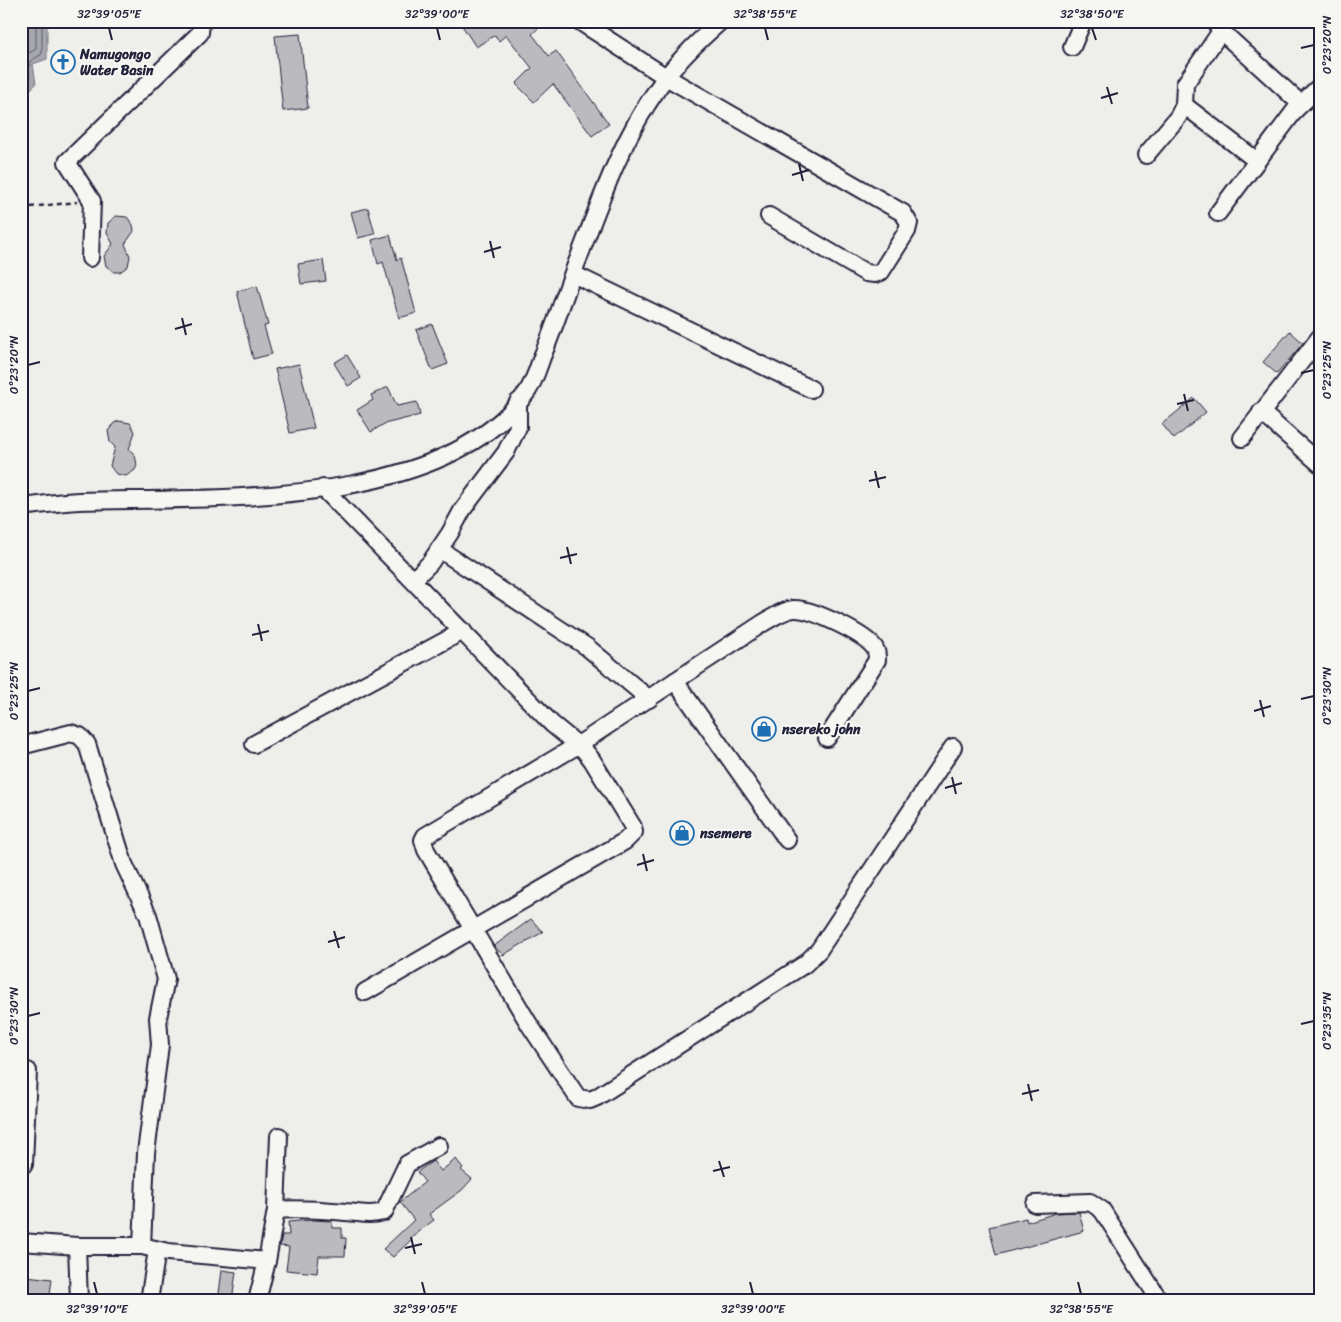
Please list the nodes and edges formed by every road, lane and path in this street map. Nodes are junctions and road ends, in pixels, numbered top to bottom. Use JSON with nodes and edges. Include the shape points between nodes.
{"nodes":[{"id":1,"x":201,"y":21,"type":"edge"},
{"id":2,"x":579,"y":21,"type":"edge"},
{"id":3,"x":721,"y":21,"type":"edge"},
{"id":4,"x":1083,"y":21,"type":"edge"},
{"id":5,"x":1217,"y":26,"type":"edge"},
{"id":6,"x":1072,"y":47,"type":"dead end"},
{"id":7,"x":666,"y":78,"type":"junction"},
{"id":8,"x":1320,"y":86,"type":"edge"},
{"id":9,"x":1302,"y":104,"type":"junction"},
{"id":10,"x":1184,"y":105,"type":"junction"},
{"id":11,"x":1146,"y":155,"type":"dead end"},
{"id":12,"x":1256,"y":161,"type":"junction"},
{"id":13,"x":92,"y":201,"type":"junction"},
{"id":14,"x":21,"y":208,"type":"edge"},
{"id":15,"x":1218,"y":213,"type":"dead end"},
{"id":16,"x":769,"y":216,"type":"dead end"},
{"id":17,"x":90,"y":258,"type":"dead end"},
{"id":18,"x":573,"y":274,"type":"junction"},
{"id":19,"x":1320,"y":337,"type":"edge"},
{"id":20,"x":811,"y":389,"type":"dead end"},
{"id":21,"x":518,"y":402,"type":"junction"},
{"id":22,"x":1261,"y":412,"type":"junction"},
{"id":23,"x":1242,"y":438,"type":"dead end"},
{"id":24,"x":1320,"y":464,"type":"edge"},
{"id":25,"x":323,"y":488,"type":"junction"},
{"id":26,"x":21,"y":507,"type":"edge"},
{"id":27,"x":439,"y":550,"type":"junction"},
{"id":28,"x":414,"y":580,"type":"junction"},
{"id":29,"x":464,"y":632,"type":"junction"},
{"id":30,"x":675,"y":681,"type":"junction"},
{"id":31,"x":649,"y":699,"type":"junction"},
{"id":32,"x":827,"y":738,"type":"dead end"},
{"id":33,"x":254,"y":744,"type":"dead end"},
{"id":34,"x":578,"y":745,"type":"junction"},
{"id":35,"x":21,"y":746,"type":"edge"},
{"id":36,"x":953,"y":747,"type":"dead end"},
{"id":37,"x":787,"y":840,"type":"dead end"},
{"id":38,"x":471,"y":929,"type":"junction"},
{"id":39,"x":365,"y":992,"type":"dead end"},
{"id":40,"x":28,"y":1070,"type":"dead end"},
{"id":41,"x":279,"y":1136,"type":"dead end"},
{"id":42,"x":439,"y":1146,"type":"dead end"},
{"id":43,"x":21,"y":1166,"type":"edge"},
{"id":44,"x":1035,"y":1204,"type":"dead end"},
{"id":45,"x":276,"y":1210,"type":"junction"},
{"id":46,"x":21,"y":1242,"type":"edge"},
{"id":47,"x":77,"y":1246,"type":"junction"},
{"id":48,"x":149,"y":1248,"type":"junction"},
{"id":49,"x":267,"y":1261,"type":"junction"},
{"id":50,"x":79,"y":1301,"type":"edge"},
{"id":51,"x":149,"y":1301,"type":"edge"},
{"id":52,"x":258,"y":1301,"type":"edge"},
{"id":53,"x":1160,"y":1301,"type":"edge"}],
"edges":[{"from":1,"to":13,"type":"street","via":[[200,33],[68,162]]},
{"from":2,"to":7,"type":"street"},
{"from":3,"to":7,"type":"street"},
{"from":4,"to":6,"type":"street"},
{"from":5,"to":9,"type":"street"},
{"from":5,"to":10,"type":"street","via":[[1185,84]]},
{"from":7,"to":16,"type":"street","via":[[903,213],[909,223],[881,272],[875,274],[866,273]]},
{"from":7,"to":18,"type":"street","via":[[636,125],[609,178]]},
{"from":8,"to":9,"type":"street"},
{"from":9,"to":12,"type":"street"},
{"from":10,"to":11,"type":"street"},
{"from":10,"to":12,"type":"street"},
{"from":12,"to":15,"type":"street"},
{"from":13,"to":14,"type":"path"},
{"from":13,"to":17,"type":"street"},
{"from":18,"to":20,"type":"street"},
{"from":18,"to":21,"type":"street","via":[[532,383]]},
{"from":19,"to":22,"type":"street"},
{"from":21,"to":25,"type":"street","via":[[470,445],[447,456],[384,478]]},
{"from":21,"to":27,"type":"street","via":[[519,418],[513,440],[463,509]]},
{"from":22,"to":23,"type":"street"},
{"from":22,"to":24,"type":"street"},
{"from":25,"to":26,"type":"street","via":[[260,497],[76,501]]},
{"from":25,"to":28,"type":"street"},
{"from":27,"to":28,"type":"street"},
{"from":27,"to":31,"type":"street","via":[[587,647]]},
{"from":28,"to":29,"type":"street"},
{"from":29,"to":33,"type":"street"},
{"from":29,"to":34,"type":"street","via":[[552,724]]},
{"from":30,"to":31,"type":"street"},
{"from":30,"to":32,"type":"street","via":[[777,614],[791,609],[819,614],[869,643],[877,655],[877,660]]},
{"from":30,"to":37,"type":"street"},
{"from":31,"to":34,"type":"street"},
{"from":34,"to":38,"type":"street","via":[[425,836],[426,850]]},
{"from":34,"to":38,"type":"street","via":[[592,760],[634,832]]},
{"from":35,"to":48,"type":"street","via":[[71,733],[80,736],[86,744],[124,864],[148,915],[161,955],[166,978],[158,1018],[160,1045],[146,1153]]},
{"from":36,"to":38,"type":"street","via":[[826,939],[805,964],[597,1097],[584,1100],[572,1092]]},
{"from":38,"to":39,"type":"street"},
{"from":40,"to":43,"type":"street","via":[[24,1164]]},
{"from":41,"to":45,"type":"street"},
{"from":42,"to":45,"type":"street","via":[[407,1164],[384,1212],[368,1216],[300,1208]]},
{"from":44,"to":53,"type":"street","via":[[1090,1202],[1102,1210]]},
{"from":45,"to":49,"type":"street"},
{"from":46,"to":47,"type":"street"},
{"from":47,"to":48,"type":"street"},
{"from":47,"to":50,"type":"street"},
{"from":48,"to":49,"type":"street"},
{"from":48,"to":51,"type":"street"},
{"from":49,"to":52,"type":"street"}]}
